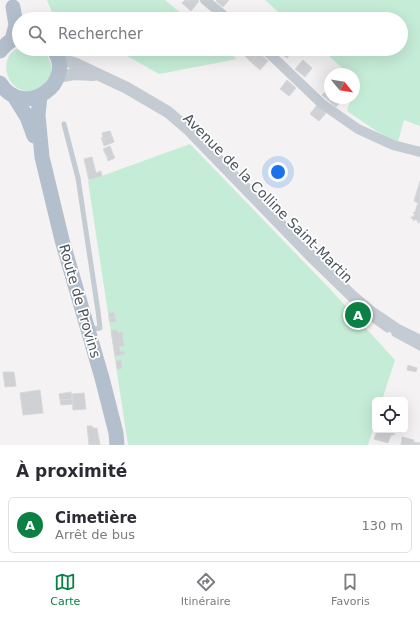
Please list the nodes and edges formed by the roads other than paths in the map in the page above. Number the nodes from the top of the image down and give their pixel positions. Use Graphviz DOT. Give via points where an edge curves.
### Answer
graph roads {
  1 [pos="205,0"];
  2 [pos="10,4"];
  3 [pos="17,12"];
  4 [pos="220,12"];
  5 [pos="12,41"];
  6 [pos="0,51"];
  7 [pos="56,56"];
  8 [pos="59,56"];
  9 [pos="273,56"];
  10 [pos="98,76"];
  11 [pos="57,77"];
  12 [pos="0,84"];
  13 [pos="14,96"];
  14 [pos="40,96"];
  15 [pos="64,124"];
  16 [pos="420,152"];
  17 [pos="42,157"];
  18 [pos="262,214"];
  19 [pos="292,245"];
  20 [pos="318,271"];
  21 [pos="339,292"];
  22 [pos="350,302"];
  23 [pos="356,306"];
  24 [pos="88,331"];
  25 [pos="392,333"];
  26 [pos="420,341"];
  27 [pos="420,348"];
  28 [pos="117,445"];
  1 -- 4 [label="street"];
  2 -- 3 [label="main road"];
  5 -- 6 [label="main road"];
  7 -- 11 [label="main road" via="59,68"];
  8 -- 10 [label="street, Avenue de la Colline Saint-Martin"];
  9 -- 16 [label="street" via="322,104 358,129 393,145"];
  10 -- 11 [label="street, Avenue de la Colline Saint-Martin" via="74,74"];
  10 -- 18 [label="lane, Avenue de la Colline Saint-Martin" via="165,116 190,138"];
  10 -- 25 [label="street, Avenue de la Colline Saint-Martin" via="127,88 168,112 312,257"];
  11 -- 14 [label="main road" via="47,92"];
  12 -- 13 [label="main road"];
  13 -- 14 [label="main road" via="27,99"];
  13 -- 17 [label="main road" via="27,117"];
  14 -- 17 [label="main road" via="38,115"];
  15 -- 24 [label="lane" via="78,178 100,328"];
  17 -- 24 [label="main road, Route de Provins"];
  19 -- 20 [label="lane, Avenue de la Colline Saint-Martin"];
  21 -- 22 [label="lane, Avenue de la Colline Saint-Martin"];
  23 -- 25 [label="lane, Avenue de la Colline Saint-Martin"];
  24 -- 28 [label="main road, Route de Provins" via="104,385"];
  25 -- 26 [label="street, Avenue de la Colline Saint-Martin"];
  25 -- 27 [label="lane, Avenue de la Colline Saint-Martin"];
}
